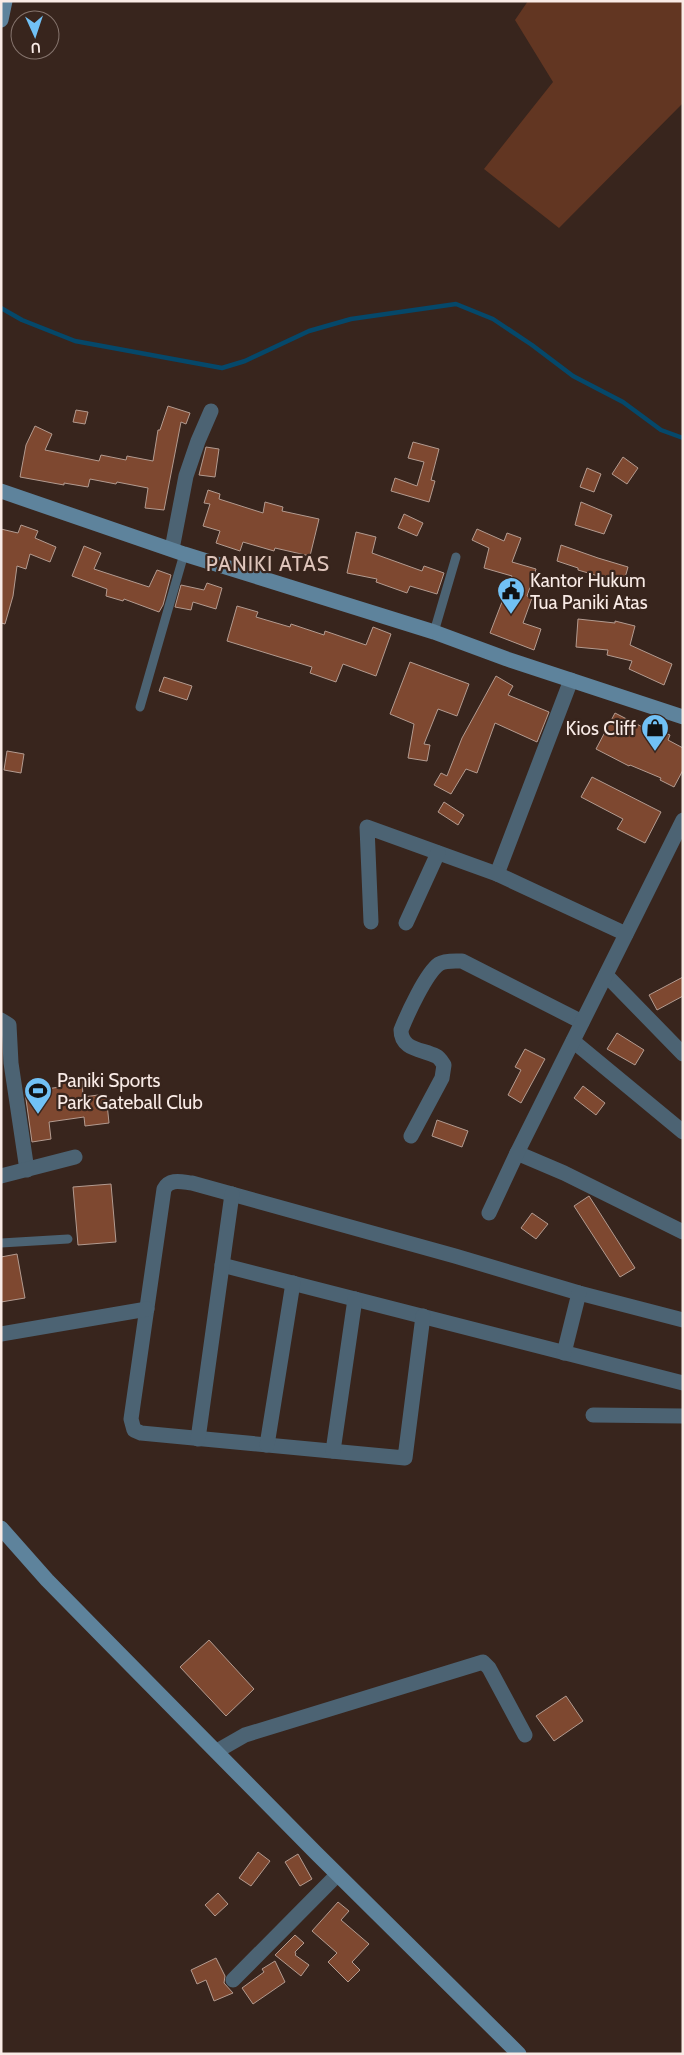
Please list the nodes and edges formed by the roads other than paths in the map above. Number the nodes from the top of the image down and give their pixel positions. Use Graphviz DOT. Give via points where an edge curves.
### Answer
graph roads {
  1 [pos="5,1"];
  2 [pos="1,20"];
  3 [pos="211,411"];
  4 [pos="1,491"];
  5 [pos="178,552"];
  6 [pos="456,557"];
  7 [pos="434,632"];
  8 [pos="572,680"];
  9 [pos="140,707"];
  10 [pos="683,716"];
  11 [pos="683,820"];
  12 [pos="438,853"];
  13 [pos="497,874"];
  14 [pos="371,922"];
  15 [pos="406,923"];
  16 [pos="626,934"];
  17 [pos="606,975"];
  18 [pos="1,1020"];
  19 [pos="582,1022"];
  20 [pos="573,1041"];
  21 [pos="683,1054"];
  22 [pos="683,1132"];
  23 [pos="411,1136"];
  24 [pos="517,1153"];
  25 [pos="75,1158"];
  26 [pos="27,1170"];
  27 [pos="1,1176"];
  28 [pos="232,1194"];
  29 [pos="489,1213"];
  30 [pos="683,1232"];
  31 [pos="68,1239"];
  32 [pos="1,1243"];
  33 [pos="222,1265"];
  34 [pos="292,1283"];
  35 [pos="580,1293"];
  36 [pos="356,1299"];
  37 [pos="147,1309"];
  38 [pos="423,1316"];
  39 [pos="683,1320"];
  40 [pos="1,1334"];
  41 [pos="564,1352"];
  42 [pos="683,1383"];
  43 [pos="593,1415"];
  44 [pos="683,1416"];
  45 [pos="198,1439"];
  46 [pos="266,1445"];
  47 [pos="333,1451"];
  48 [pos="1,1528"];
  49 [pos="525,1735"];
  50 [pos="217,1751"];
  51 [pos="337,1875"];
  52 [pos="234,1980"];
  53 [pos="519,2054"];
  1 -- 2 [label="street"];
  3 -- 5 [label="street" via="186,476"];
  4 -- 5 [label="street"];
  5 -- 7 [label="street"];
  5 -- 9 [label="lane"];
  6 -- 7 [label="lane"];
  7 -- 8 [label="street"];
  8 -- 10 [label="street"];
  8 -- 13 [label="street"];
  11 -- 16 [label="street"];
  12 -- 13 [label="street"];
  12 -- 14 [label="street" via="367,828"];
  12 -- 15 [label="street"];
  13 -- 16 [label="street"];
  16 -- 17 [label="street"];
  17 -- 19 [label="street"];
  17 -- 21 [label="street"];
  18 -- 26 [label="street" via="9,1025 11,1063"];
  19 -- 20 [label="street"];
  19 -- 23 [label="street" via="462,961 439,964 424,985 401,1030 404,1042 410,1047 438,1057 444,1065 442,1078"];
  20 -- 22 [label="street"];
  20 -- 24 [label="street"];
  24 -- 29 [label="street"];
  24 -- 30 [label="street"];
  25 -- 26 [label="street"];
  26 -- 27 [label="street"];
  28 -- 33 [label="street"];
  28 -- 35 [label="street"];
  28 -- 37 [label="street" via="192,1183 173,1181 166,1184"];
  31 -- 32 [label="lane"];
  33 -- 34 [label="street"];
  33 -- 45 [label="street"];
  34 -- 36 [label="street"];
  34 -- 46 [label="street"];
  35 -- 39 [label="street"];
  35 -- 41 [label="street"];
  36 -- 38 [label="street"];
  36 -- 47 [label="street"];
  37 -- 40 [label="street"];
  37 -- 45 [label="street" via="131,1418 134,1430 141,1434"];
  38 -- 41 [label="street"];
  38 -- 47 [label="street" via="405,1458"];
  41 -- 42 [label="street"];
  43 -- 44 [label="street"];
  45 -- 46 [label="street"];
  46 -- 47 [label="street"];
  48 -- 50 [label="street" via="47,1580"];
  49 -- 50 [label="street" via="489,1668 482,1662 245,1735"];
  50 -- 51 [label="street"];
  51 -- 52 [label="street"];
  51 -- 53 [label="street"];
}
